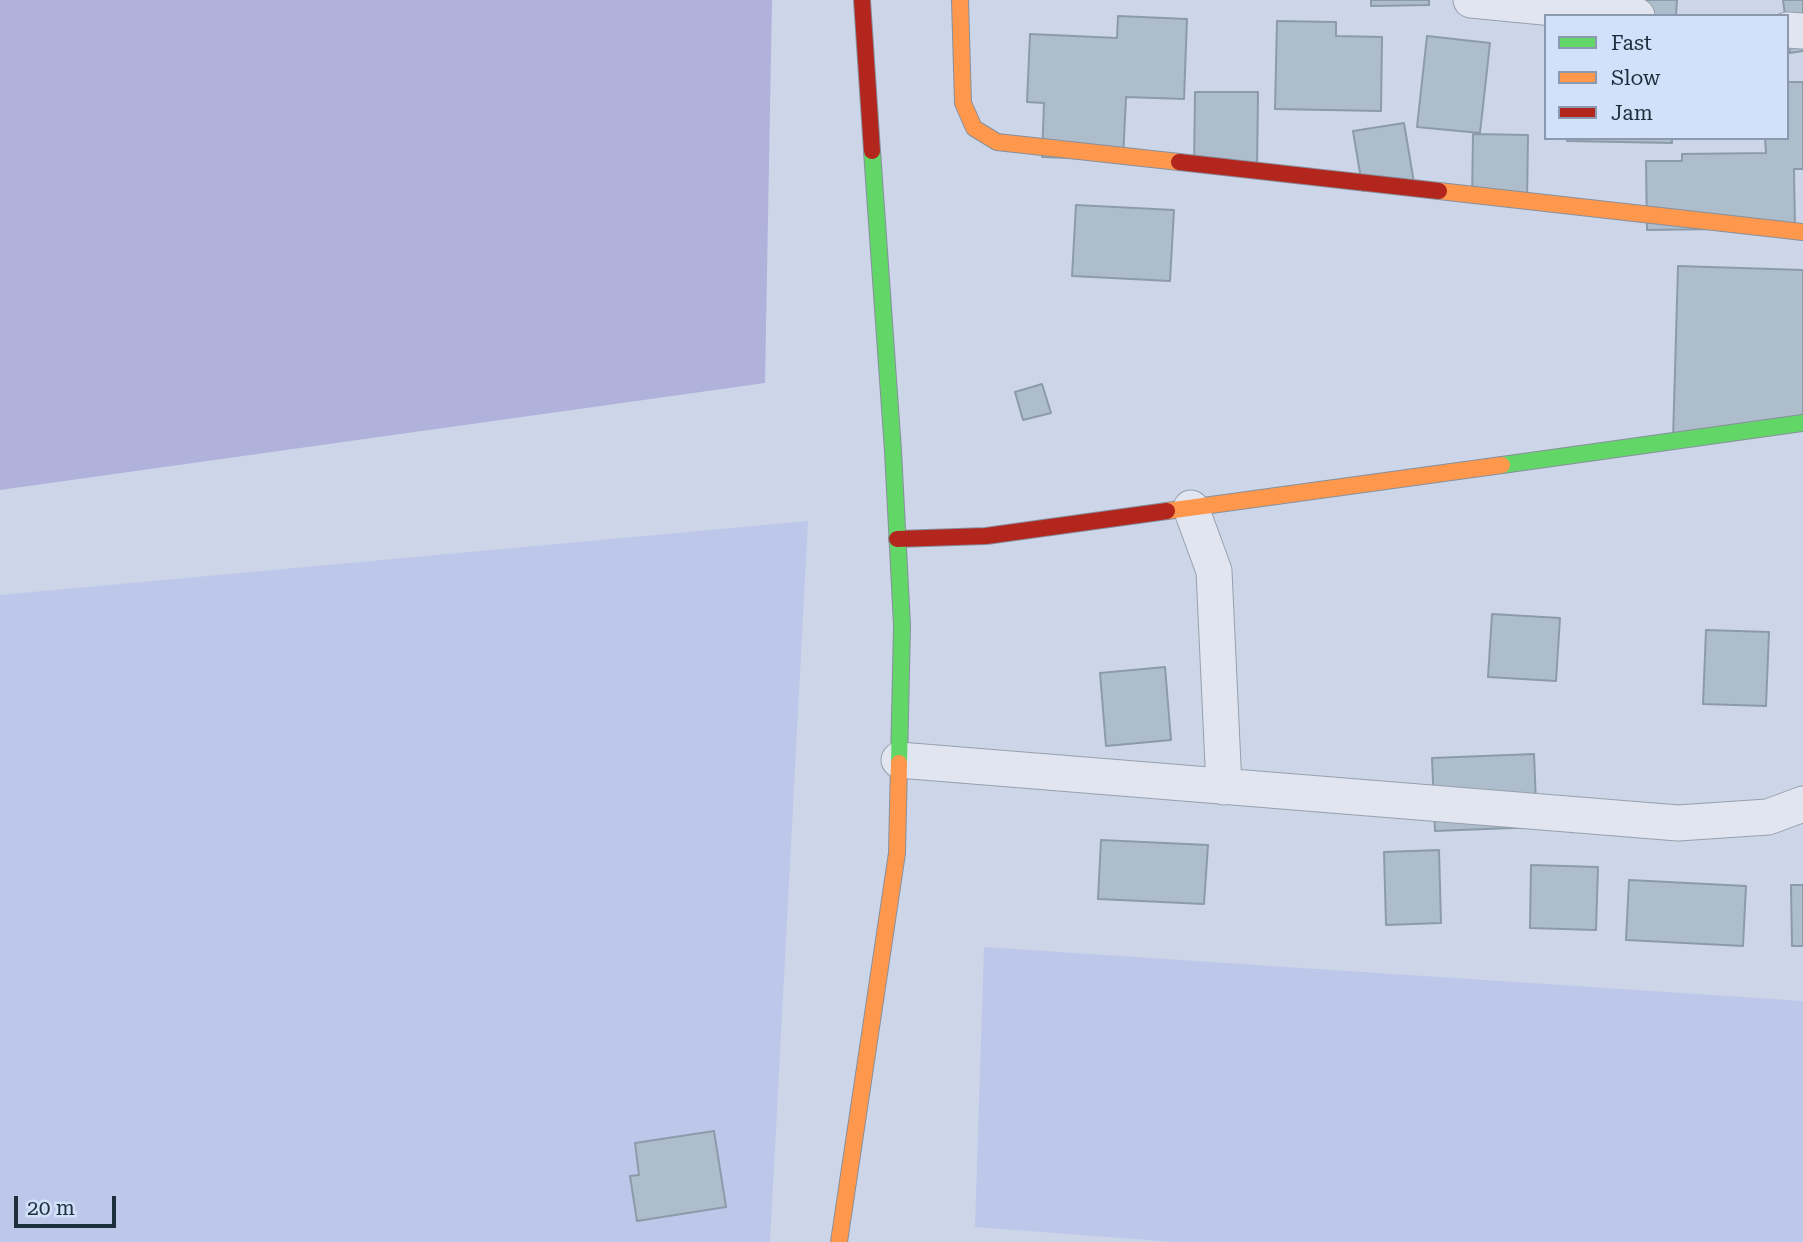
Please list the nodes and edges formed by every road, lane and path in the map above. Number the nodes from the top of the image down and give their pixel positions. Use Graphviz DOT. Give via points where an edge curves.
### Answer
graph roads {
  1 [pos="862,0"];
  2 [pos="960,0"];
  3 [pos="1471,0"];
  4 [pos="1616,14"];
  5 [pos="1803,232"];
  6 [pos="1803,423"];
  7 [pos="1191,508"];
  8 [pos="897,539"];
  9 [pos="899,760"];
  10 [pos="1224,787"];
  11 [pos="1803,804"];
  12 [pos="839,1242"];
  1 -- 8 [label="street"];
  2 -- 5 [label="street" via="962,103 974,128 997,142"];
  3 -- 4 [label="street"];
  6 -- 7 [label="street"];
  7 -- 8 [label="street" via="986,536"];
  7 -- 10 [label="street" via="1214,571"];
  8 -- 9 [label="street" via="902,625"];
  9 -- 10 [label="street"];
  9 -- 12 [label="street" via="897,853"];
  10 -- 11 [label="street" via="1678,823 1768,817"];
}
